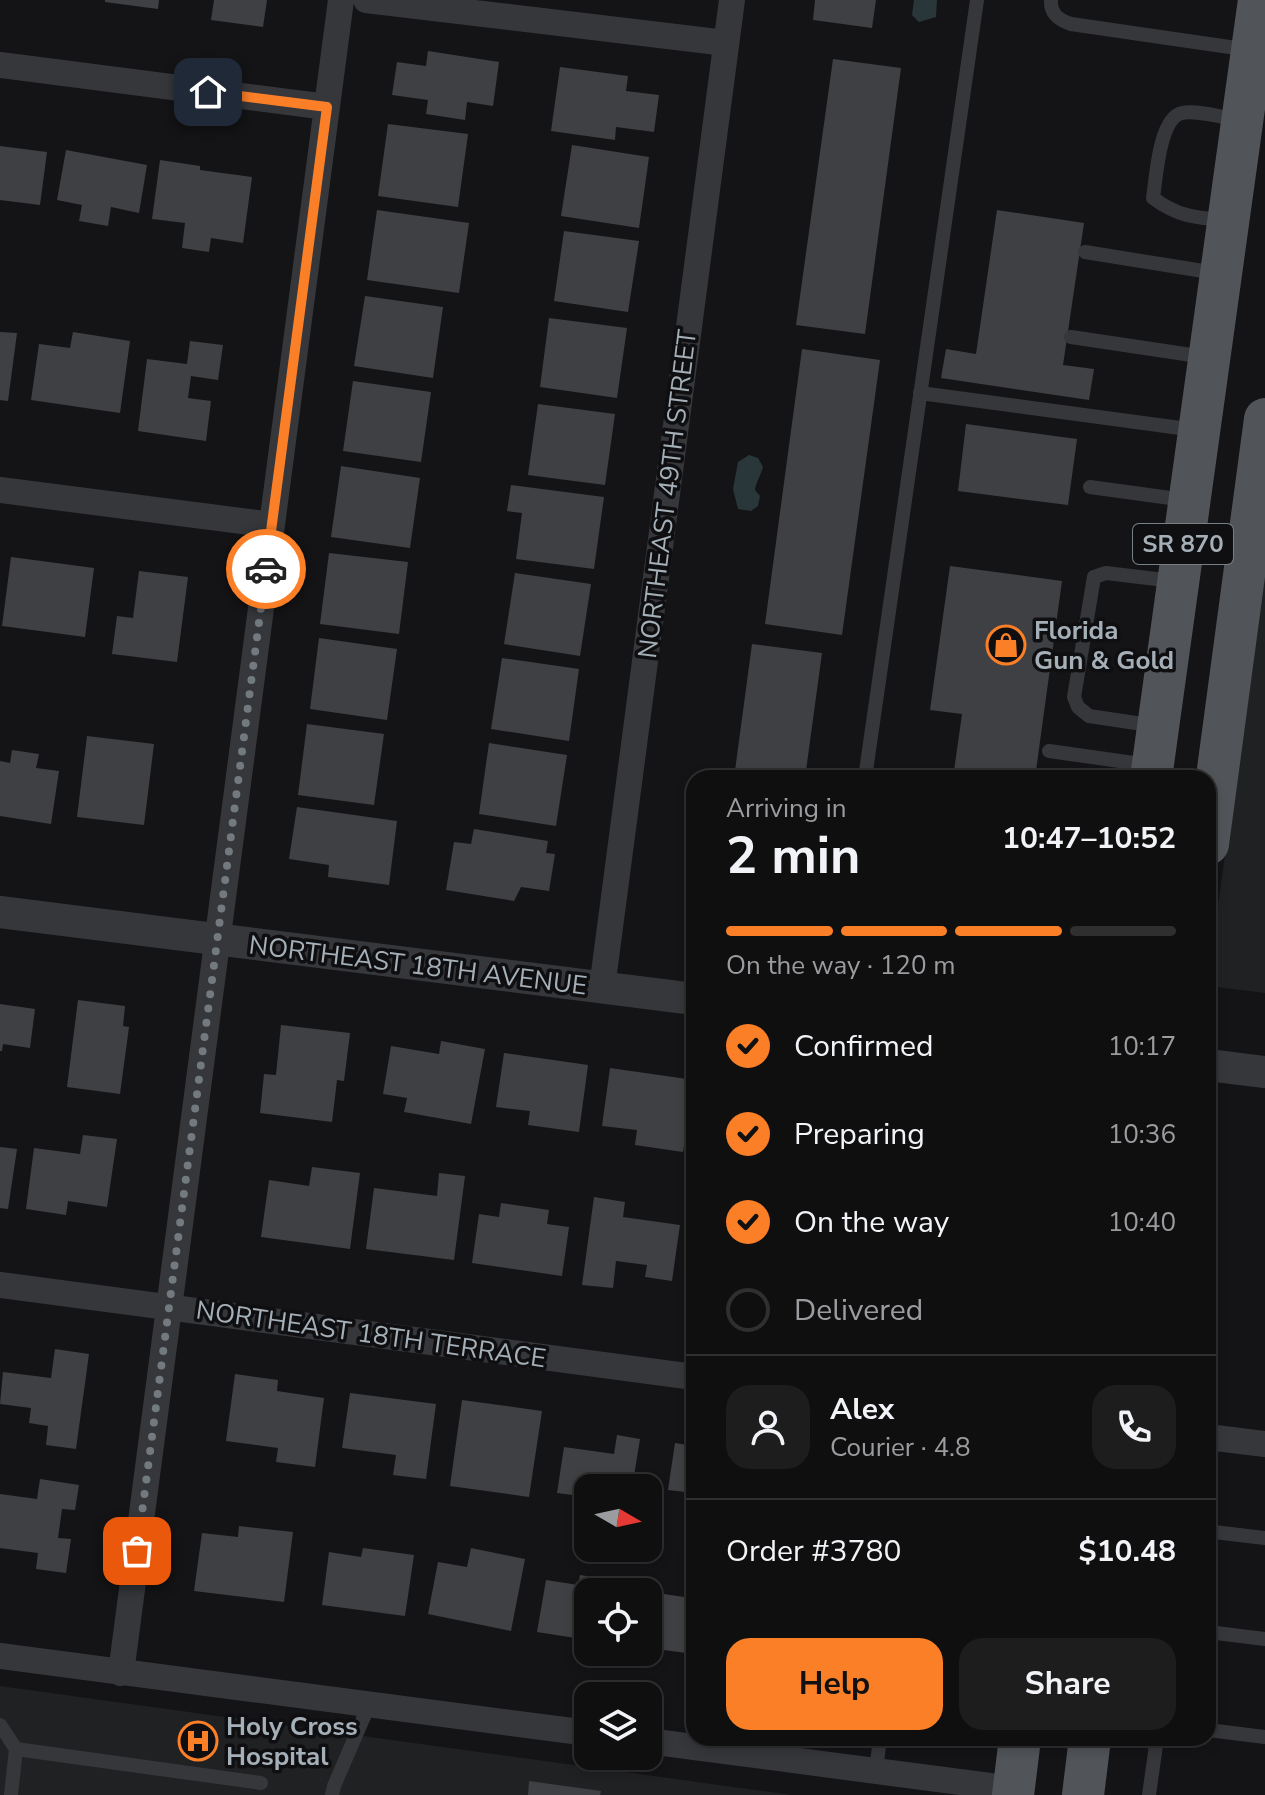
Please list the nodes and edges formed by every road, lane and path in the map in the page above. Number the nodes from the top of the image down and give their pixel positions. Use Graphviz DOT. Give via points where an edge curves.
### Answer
graph roads {
  1 [pos="341,0"];
  2 [pos="366,0"];
  3 [pos="732,0"];
  4 [pos="977,0"];
  5 [pos="1051,0"];
  6 [pos="1259,0"];
  7 [pos="726,43"];
  8 [pos="1252,50"];
  9 [pos="0,65"];
  10 [pos="327,107"];
  11 [pos="1242,120"];
  12 [pos="1228,220"];
  13 [pos="1085,252"];
  14 [pos="1221,274"];
  15 [pos="1071,337"];
  16 [pos="1209,357"];
  17 [pos="920,393"];
  18 [pos="1265,419"];
  19 [pos="1199,431"];
  20 [pos="1090,487"];
  21 [pos="0,490"];
  22 [pos="1189,501"];
  23 [pos="272,525"];
  24 [pos="1178,581"];
  25 [pos="1049,751"];
  26 [pos="1153,757"];
  27 [pos="866,770"];
  28 [pos="1216,784"];
  29 [pos="0,912"];
  30 [pos="217,939"];
  31 [pos="602,988"];
  32 [pos="686,998"];
  33 [pos="1216,1066"];
  34 [pos="1265,1072"];
  35 [pos="0,1285"];
  36 [pos="170,1307"];
  37 [pos="686,1376"];
  38 [pos="1216,1438"];
  39 [pos="1265,1444"];
  40 [pos="1216,1532"];
  41 [pos="1265,1538"];
  42 [pos="1216,1633"];
  43 [pos="1265,1639"];
  44 [pos="0,1656"];
  45 [pos="121,1673"];
  46 [pos="369,1705"];
  47 [pos="0,1725"];
  48 [pos="574,1731"];
  49 [pos="1216,1731"];
  50 [pos="1265,1737"];
  51 [pos="662,1743"];
  52 [pos="879,1746"];
  53 [pos="1019,1746"];
  54 [pos="1089,1746"];
  55 [pos="1156,1746"];
  56 [pos="16,1749"];
  57 [pos="876,1771"];
  58 [pos="261,1783"];
  59 [pos="1013,1792"];
  60 [pos="11,1795"];
  61 [pos="332,1795"];
  62 [pos="1083,1795"];
  63 [pos="1149,1795"];
  1 -- 10 [label="street"];
  2 -- 7 [label="street"];
  3 -- 7 [label="street, NORTHEAST 49TH STREET"];
  4 -- 17 [label="lane"];
  5 -- 8 [label="lane" via="1054,14 1071,24"];
  6 -- 8 [label="main road, SR 870"];
  7 -- 31 [label="street, NORTHEAST 49TH STREET"];
  8 -- 11 [label="main road, SR 870"];
  9 -- 10 [label="street"];
  10 -- 23 [label="street"];
  11 -- 12 [label="main road, SR 870"];
  11 -- 12 [label="lane" via="1176,115 1162,139 1153,198 1191,218"];
  12 -- 14 [label="main road, SR 870"];
  13 -- 14 [label="lane"];
  14 -- 16 [label="main road, SR 870"];
  15 -- 16 [label="lane"];
  16 -- 19 [label="main road, SR 870"];
  17 -- 19 [label="lane"];
  17 -- 27 [label="lane"];
  18 -- 28 [label="main road, SR 870"];
  19 -- 22 [label="main road, SR 870"];
  20 -- 22 [label="lane"];
  21 -- 23 [label="street"];
  22 -- 24 [label="main road, SR 870"];
  23 -- 30 [label="street"];
  24 -- 26 [label="main road, SR 870"];
  24 -- 26 [label="lane" via="1106,573 1094,577 1074,697 1089,716"];
  25 -- 26 [label="lane"];
  29 -- 30 [label="street, NORTHEAST 18TH AVENUE"];
  30 -- 31 [label="street, NORTHEAST 18TH AVENUE"];
  30 -- 36 [label="street"];
  31 -- 32 [label="street, NORTHEAST 18TH AVENUE"];
  33 -- 34 [label="street"];
  35 -- 36 [label="street, NORTHEAST 18TH TERRACE"];
  36 -- 37 [label="street, NORTHEAST 18TH TERRACE"];
  36 -- 45 [label="street"];
  38 -- 39 [label="street"];
  40 -- 41 [label="lane"];
  42 -- 43 [label="lane"];
  44 -- 45 [label="street"];
  45 -- 46 [label="street"];
  46 -- 48 [label="street"];
  46 -- 61 [label="lane"];
  47 -- 56 [label="lane"];
  49 -- 50 [label="lane"];
  51 -- 57 [label="street"];
  52 -- 57 [label="lane"];
  53 -- 59 [label="main road"];
  54 -- 62 [label="main road"];
  55 -- 63 [label="lane"];
  56 -- 58 [label="lane"];
  56 -- 60 [label="lane"];
  57 -- 59 [label="street"];
}
